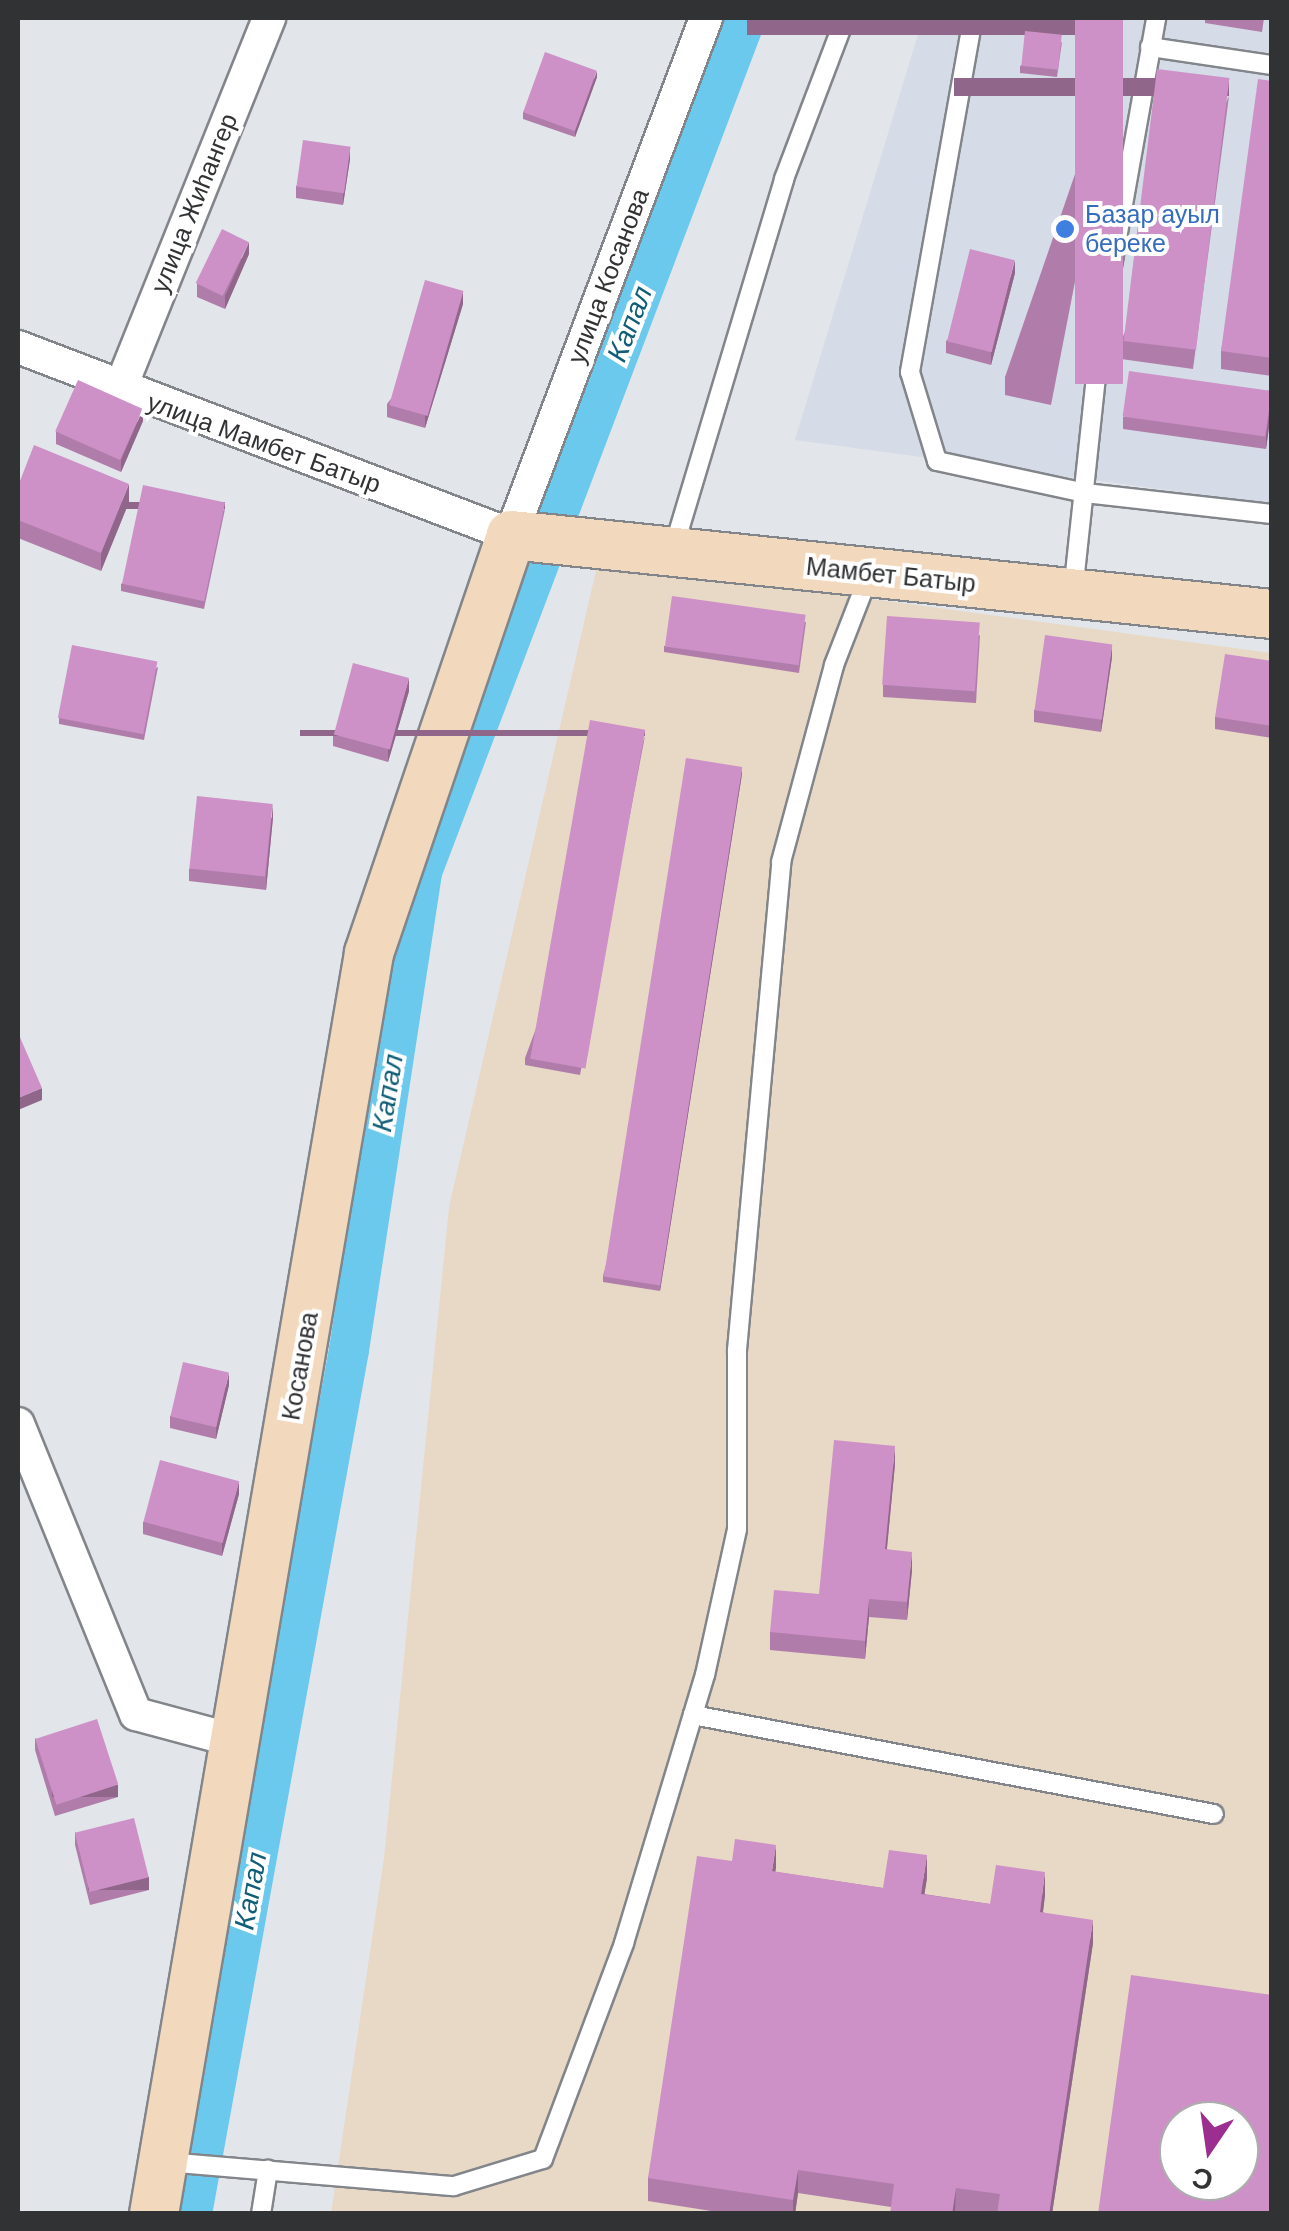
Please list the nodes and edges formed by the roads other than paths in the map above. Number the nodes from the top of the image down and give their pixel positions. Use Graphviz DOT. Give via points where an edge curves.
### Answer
graph roads {
  1 [pos="268,18"];
  2 [pos="706,18"];
  3 [pos="846,18"];
  4 [pos="973,18"];
  5 [pos="1156,18"];
  6 [pos="1150,47"];
  7 [pos="1272,65"];
  8 [pos="18,347"];
  9 [pos="120,389"];
  10 [pos="1085,492"];
  11 [pos="1272,514"];
  12 [pos="511,535"];
  13 [pos="672,550"];
  14 [pos="869,575"];
  15 [pos="1073,592"];
  16 [pos="1272,614"];
  17 [pos="18,1424"];
  18 [pos="693,1715"];
  19 [pos="237,1741"];
  20 [pos="1214,1814"];
  21 [pos="166,2162"];
  22 [pos="268,2170"];
  23 [pos="154,2214"];
  24 [pos="261,2214"];
  1 -- 9 [label="street, улица Жиhангер"];
  2 -- 12 [label="street, улица Косанова"];
  3 -- 13 [label="lane" via="784,179"];
  4 -- 10 [label="lane" via="910,372 937,461"];
  5 -- 6 [label="lane"];
  6 -- 7 [label="lane"];
  6 -- 10 [label="lane" via="1101,328"];
  8 -- 9 [label="street, улица Мамбет Батыр"];
  9 -- 12 [label="street, улица Мамбет Батыр"];
  10 -- 11 [label="lane"];
  10 -- 15 [label="lane"];
  12 -- 13 [label="street, Мамбет Батыр"];
  12 -- 19 [label="street, Косанова" via="369,954"];
  13 -- 14 [label="street, Мамбет Батыр"];
  14 -- 15 [label="street, Мамбет Батыр"];
  14 -- 18 [label="lane" via="834,666 782,862 739,1330 737,1528"];
  15 -- 16 [label="street, Мамбет Батыр"];
  17 -- 19 [label="street" via="136,1714"];
  18 -- 20 [label="lane"];
  18 -- 22 [label="lane" via="624,1943 543,2159 454,2186"];
  19 -- 21 [label="street, Косанова"];
  21 -- 22 [label="lane"];
  21 -- 23 [label="street, Косанова"];
  22 -- 24 [label="lane"];
}
